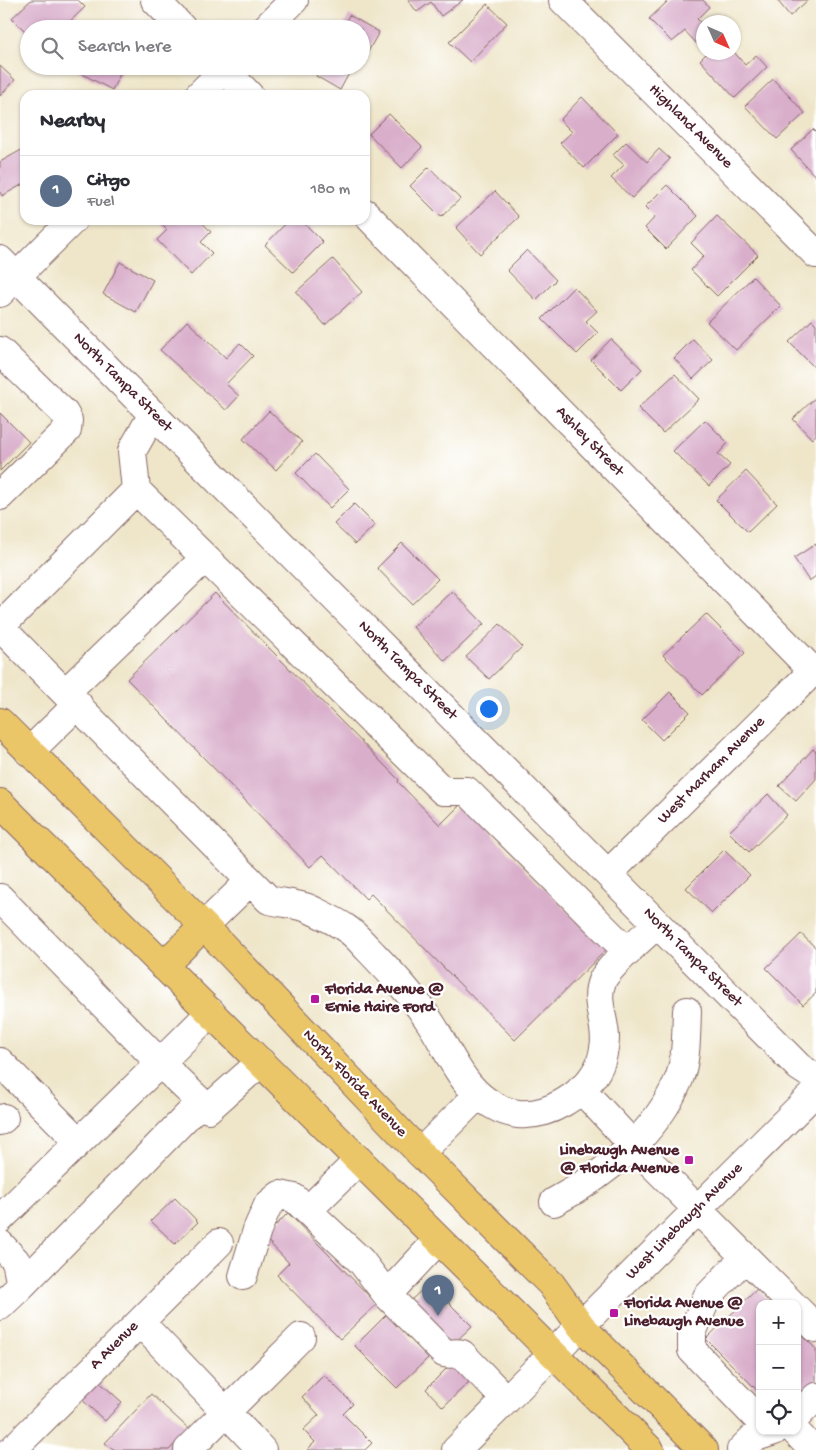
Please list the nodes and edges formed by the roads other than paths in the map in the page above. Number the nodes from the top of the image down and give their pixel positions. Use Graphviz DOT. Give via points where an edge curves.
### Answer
graph roads {
  1 [pos="155,0"];
  2 [pos="294,0"];
  3 [pos="563,0"];
  4 [pos="175,20"];
  5 [pos="274,20"];
  6 [pos="217,75"];
  7 [pos="231,75"];
  8 [pos="203,90"];
  9 [pos="245,90"];
  10 [pos="370,218"];
  11 [pos="67,225"];
  12 [pos="816,254"];
  13 [pos="6,277"];
  14 [pos="0,351"];
  15 [pos="153,414"];
  16 [pos="136,490"];
  17 [pos="0,496"];
  18 [pos="205,558"];
  19 [pos="815,670"];
  20 [pos="72,698"];
  21 [pos="0,722"];
  22 [pos="29,752"];
  23 [pos="0,803"];
  24 [pos="608,874"];
  25 [pos="250,881"];
  26 [pos="0,898"];
  27 [pos="657,924"];
  28 [pos="204,926"];
  29 [pos="628,952"];
  30 [pos="163,966"];
  31 [pos="686,1011"];
  32 [pos="211,1012"];
  33 [pos="0,1062"];
  34 [pos="261,1062"];
  35 [pos="160,1063"];
  36 [pos="816,1078"];
  37 [pos="582,1089"];
  38 [pos="816,1091"];
  39 [pos="478,1095"];
  40 [pos="201,1102"];
  41 [pos="79,1142"];
  42 [pos="634,1146"];
  43 [pos="420,1153"];
  44 [pos="359,1160"];
  45 [pos="554,1202"];
  46 [pos="698,1209"];
  47 [pos="308,1210"];
  48 [pos="0,1219"];
  49 [pos="438,1240"];
  50 [pos="219,1242"];
  51 [pos="0,1244"];
  52 [pos="745,1257"];
  53 [pos="243,1276"];
  54 [pos="21,1286"];
  55 [pos="387,1295"];
  56 [pos="788,1300"];
  57 [pos="0,1306"];
  58 [pos="801,1313"];
  59 [pos="140,1322"];
  60 [pos="581,1326"];
  61 [pos="816,1328"];
  62 [pos="301,1337"];
  63 [pos="554,1353"];
  64 [pos="816,1397"];
  65 [pos="506,1400"];
  66 [pos="226,1412"];
  67 [pos="756,1412"];
  68 [pos="801,1412"];
  69 [pos="760,1435"];
  70 [pos="785,1435"];
  71 [pos="12,1450"];
  72 [pos="188,1450"];
  73 [pos="262,1450"];
  74 [pos="456,1450"];
  75 [pos="650,1450"];
  76 [pos="704,1450"];
  77 [pos="741,1450"];
  78 [pos="813,1450"];
  1 -- 4 [label="street"];
  2 -- 5 [label="street"];
  3 -- 12 [label="street, Highland Avenue"];
  6 -- 8 [label="street"];
  7 -- 9 [label="street"];
  10 -- 19 [label="street, Ashley Street"];
  11 -- 13 [label="street"];
  13 -- 15 [label="street, North Tampa Street"];
  14 -- 17 [label="street" via="68,420 67,430"];
  15 -- 16 [label="street" via="132,451"];
  15 -- 24 [label="street, North Tampa Street"];
  16 -- 18 [label="street"];
  16 -- 20 [label="street" via="0,626"];
  18 -- 20 [label="street"];
  18 -- 29 [label="street" via="443,792 467,791"];
  19 -- 24 [label="street, West Marham Avenue"];
  20 -- 22 [label="street"];
  20 -- 25 [label="street"];
  21 -- 22 [label="main road, North Florida Avenue"];
  22 -- 28 [label="main road, North Florida Avenue"];
  23 -- 30 [label="main road"];
  24 -- 27 [label="street, North Tampa Street"];
  25 -- 28 [label="street"];
  25 -- 39 [label="street" via="270,900 309,908 348,929 401,982 466,1082"];
  26 -- 35 [label="street"];
  27 -- 29 [label="street"];
  27 -- 36 [label="street, North Tampa Street" via="799,1067"];
  28 -- 30 [label="main road"];
  28 -- 43 [label="main road, North Florida Avenue"];
  29 -- 37 [label="street" via="606,974 602,983 599,994 605,1046 598,1068"];
  30 -- 32 [label="main road"];
  31 -- 42 [label="street" via="686,1046 679,1078 664,1107"];
  32 -- 34 [label="main road"];
  32 -- 35 [label="street"];
  33 -- 41 [label="street"];
  34 -- 40 [label="street" via="208,1109"];
  34 -- 44 [label="main road"];
  35 -- 40 [label="street"];
  35 -- 41 [label="street"];
  37 -- 39 [label="street" via="561,1104 527,1114 504,1111"];
  37 -- 42 [label="street"];
  38 -- 46 [label="street, West Linebaugh Avenue"];
  39 -- 43 [label="street"];
  40 -- 54 [label="street"];
  41 -- 48 [label="street"];
  42 -- 45 [label="street" via="577,1190"];
  42 -- 46 [label="street"];
  43 -- 60 [label="main road, North Florida Avenue" via="551,1284"];
  44 -- 47 [label="street"];
  44 -- 49 [label="main road"];
  46 -- 52 [label="street"];
  46 -- 60 [label="street, West Linebaugh Avenue"];
  47 -- 53 [label="street" via="294,1198 280,1195 268,1204"];
  47 -- 55 [label="street" via="360,1261"];
  49 -- 55 [label="street"];
  49 -- 63 [label="main road"];
  50 -- 59 [label="street, A Avenue"];
  51 -- 54 [label="street" via="16,1262"];
  52 -- 56 [label="street"];
  52 -- 67 [label="street" via="707,1297 692,1333 692,1350"];
  54 -- 57 [label="street"];
  55 -- 65 [label="street" via="444,1352 462,1354"];
  58 -- 61 [label="street"];
  59 -- 66 [label="street"];
  59 -- 71 [label="street, A Avenue"];
  60 -- 63 [label="street, West Linebaugh Avenue"];
  60 -- 76 [label="main road, North Florida Avenue"];
  62 -- 66 [label="street"];
  63 -- 65 [label="street, West Linebaugh Avenue"];
  63 -- 75 [label="main road"];
  64 -- 68 [label="street"];
  65 -- 74 [label="street, West Linebaugh Avenue"];
  66 -- 72 [label="street"];
  66 -- 73 [label="street"];
  69 -- 77 [label="street"];
  70 -- 78 [label="street"];
}
